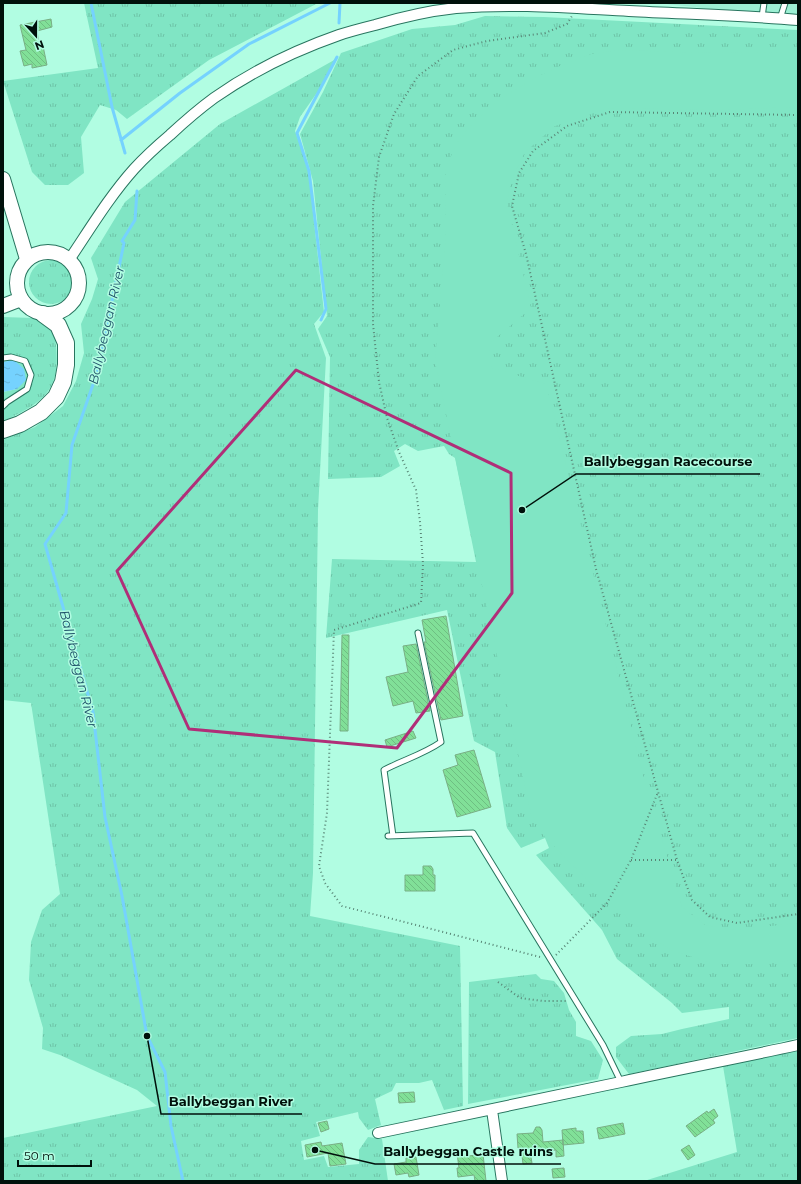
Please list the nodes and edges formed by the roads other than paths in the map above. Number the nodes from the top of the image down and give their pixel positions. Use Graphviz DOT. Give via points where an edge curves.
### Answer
graph roads {
  1 [pos="764,3"];
  2 [pos="785,3"];
  3 [pos="550,5"];
  4 [pos="561,5"];
  5 [pos="456,6"];
  6 [pos="762,17"];
  7 [pos="780,19"];
  8 [pos="798,20"];
  9 [pos="3,179"];
  10 [pos="28,259"];
  11 [pos="69,260"];
  12 [pos="20,298"];
  13 [pos="3,306"];
  14 [pos="43,314"];
  15 [pos="3,358"];
  16 [pos="4,404"];
  17 [pos="3,430"];
  18 [pos="418,633"];
  19 [pos="798,1045"];
  20 [pos="621,1082"];
  21 [pos="492,1110"];
  22 [pos="378,1133"];
  23 [pos="502,1181"];
  1 -- 6 [label="lane"];
  2 -- 7 [label="lane"];
  3 -- 4 [label="street"];
  3 -- 5 [label="street"];
  4 -- 6 [label="street" via="577,8"];
  5 -- 11 [label="street" via="396,18 314,44 240,81 220,94 185,121 134,169 117,189"];
  6 -- 7 [label="street"];
  7 -- 8 [label="street"];
  9 -- 10 [label="street"];
  10 -- 11 [label="street" via="44,252 62,255"];
  10 -- 12 [label="street" via="22,266 16,282"];
  11 -- 14 [label="street" via="79,277 76,297 62,311"];
  12 -- 13 [label="street"];
  12 -- 14 [label="street" via="26,306"];
  14 -- 17 [label="main road" via="58,325 66,343 63,382 56,396 41,412"];
  15 -- 16 [label="lane" via="11,357 25,361 31,375 27,389"];
  18 -- 20 [label="lane" via="441,742 384,770 390,836 474,833 603,1045"];
  19 -- 20 [label="street"];
  20 -- 21 [label="street"];
  21 -- 22 [label="street"];
  21 -- 23 [label="street"];
}
